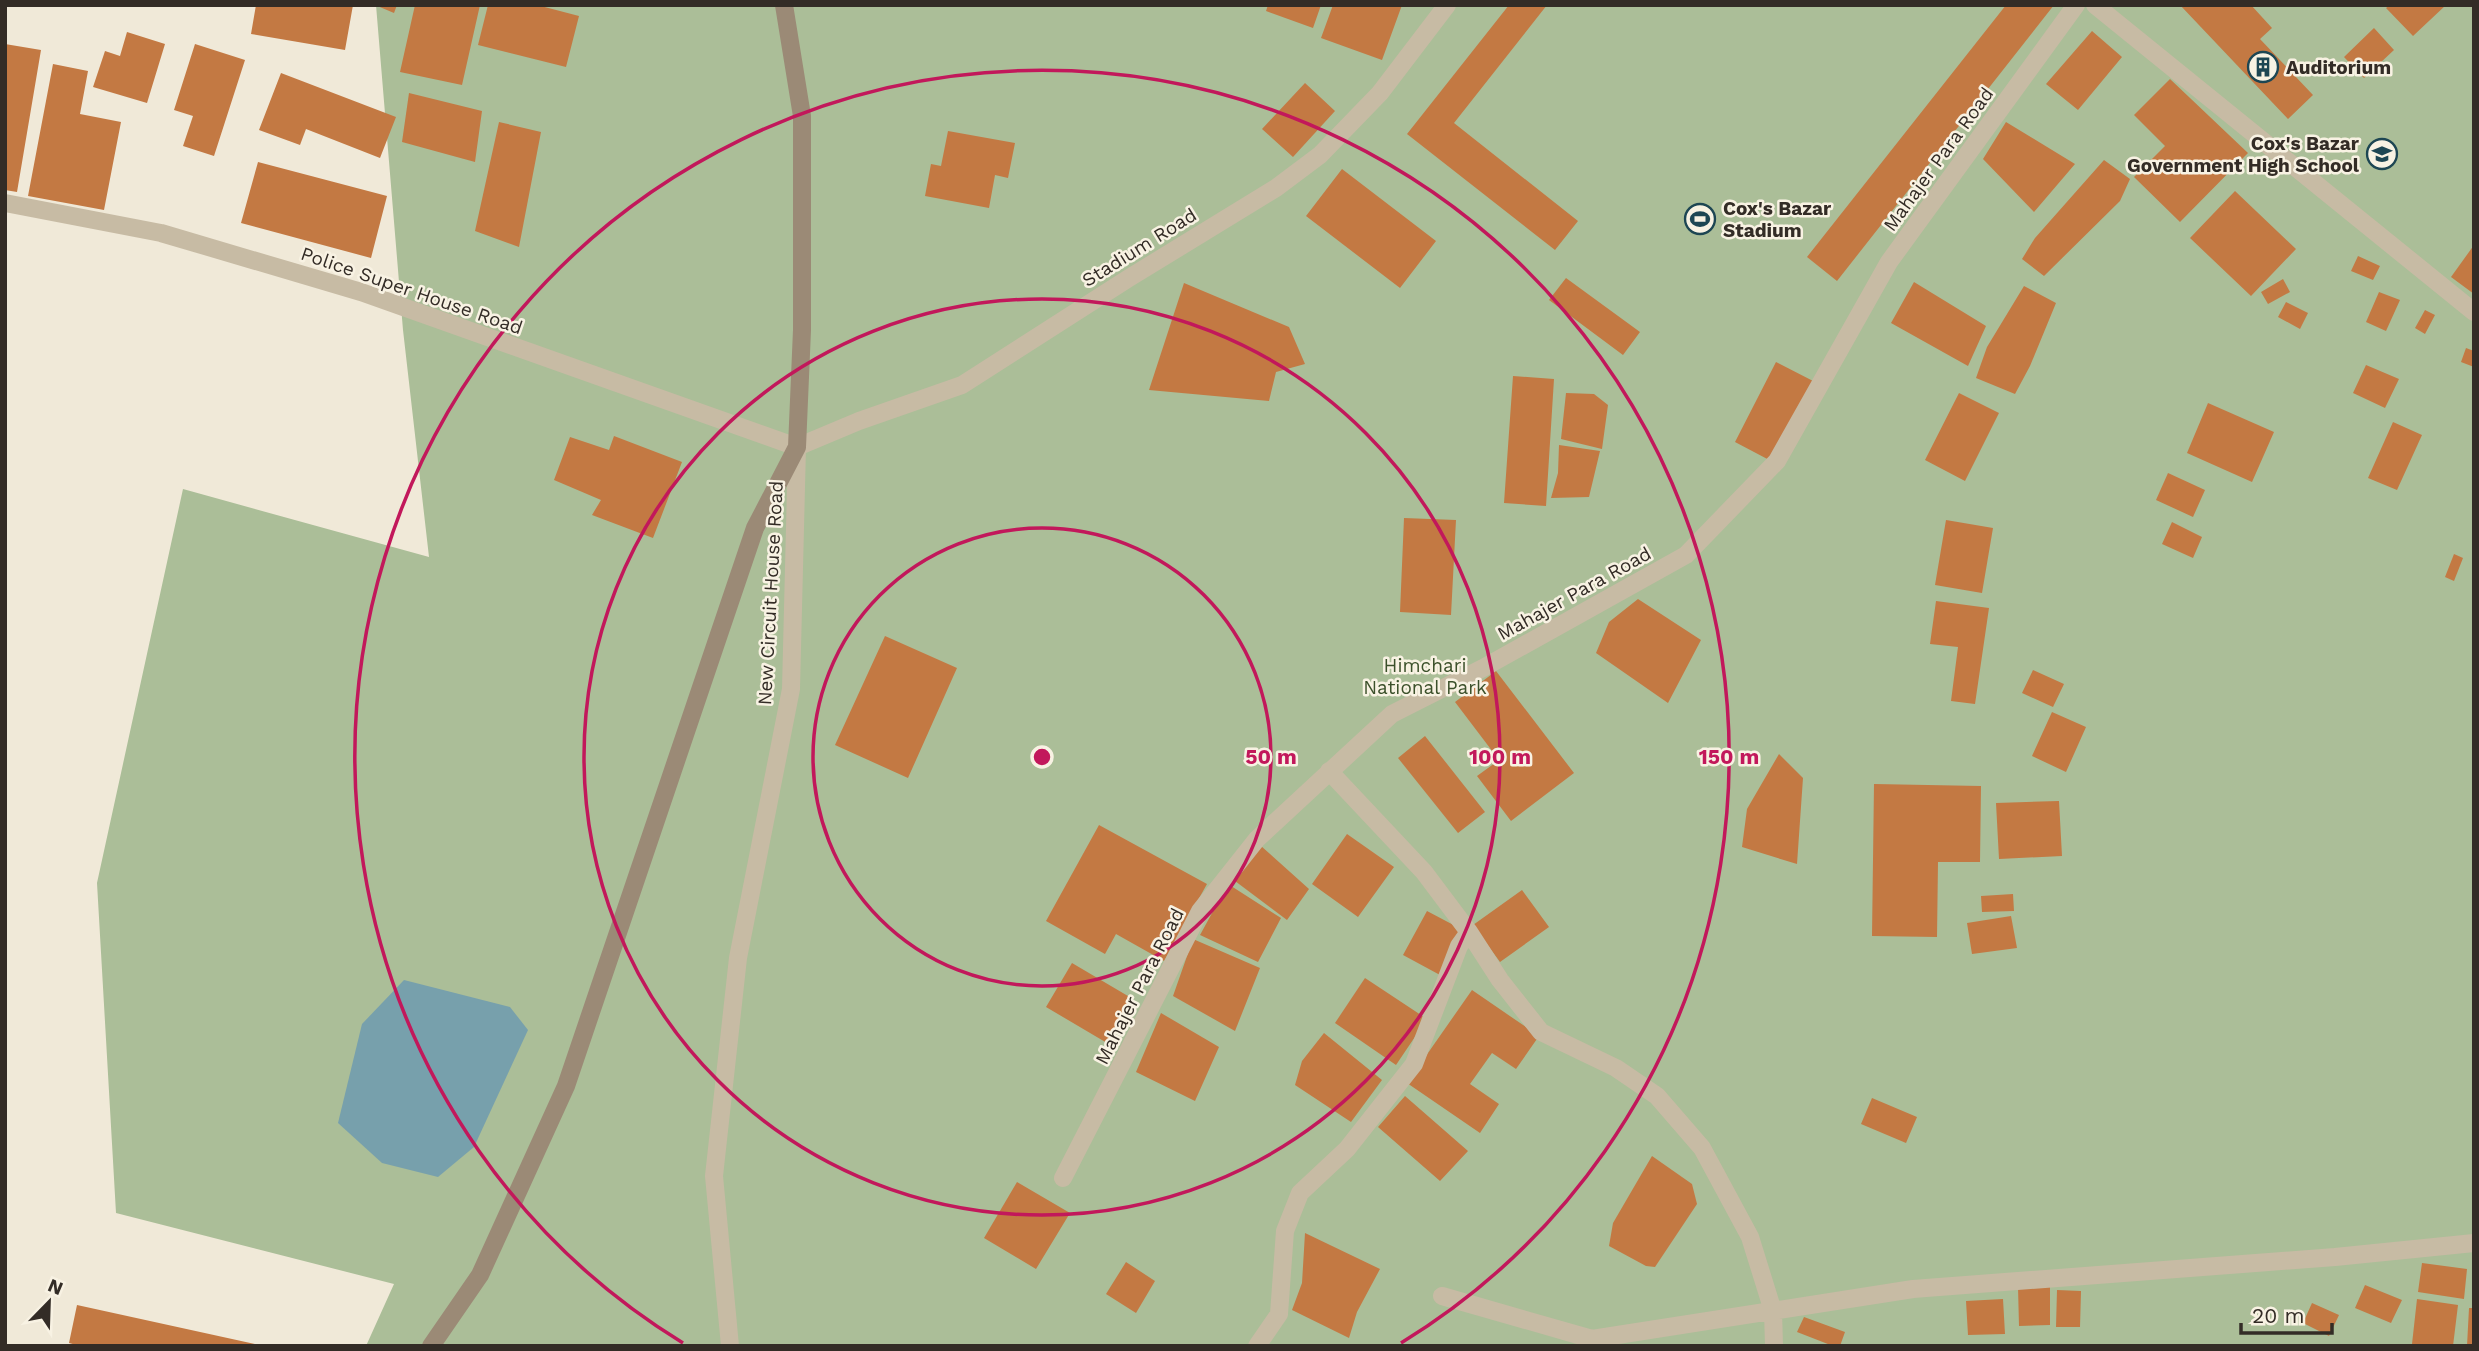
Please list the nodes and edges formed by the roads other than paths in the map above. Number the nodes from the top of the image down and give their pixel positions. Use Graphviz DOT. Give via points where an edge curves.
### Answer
graph roads {
  1 [pos="784,5"];
  2 [pos="1447,5"];
  3 [pos="2076,5"];
  4 [pos="2095,5"];
  5 [pos="5,203"];
  6 [pos="2474,312"];
  7 [pos="797,447"];
  8 [pos="1329,771"];
  9 [pos="1469,932"];
  10 [pos="1063,1178"];
  11 [pos="2474,1243"];
  12 [pos="1442,1296"];
  13 [pos="1773,1311"];
  14 [pos="431,1346"];
  15 [pos="730,1346"];
  16 [pos="1257,1346"];
  17 [pos="1774,1346"];
  1 -- 7 [label="street, New Circuit House Road" via="802,116 803,330"];
  2 -- 7 [label="street, Stadium Road" via="1380,93 1320,155 1276,188 962,385"];
  3 -- 8 [label="street, Mahajer Para Road" via="1889,262 1777,461 1732,508 1686,555 1392,714"];
  4 -- 6 [label="street"];
  5 -- 7 [label="street, Police Super House Road" via="161,233 361,292"];
  7 -- 14 [label="street" via="755,528 566,1086 480,1275"];
  7 -- 15 [label="street, New Circuit House Road" via="791,689 738,958 714,1175"];
  8 -- 9 [label="street" via="1424,872"];
  8 -- 10 [label="street, Mahajer Para Road" via="1257,839 1200,911"];
  9 -- 13 [label="street" via="1541,1032 1616,1068 1657,1096 1702,1148 1750,1237"];
  9 -- 16 [label="street" via="1414,1064 1347,1149 1300,1193 1285,1231 1279,1314"];
  11 -- 13 [label="street" via="1913,1289"];
  12 -- 13 [label="street" via="1592,1339"];
  13 -- 17 [label="street"];
}
